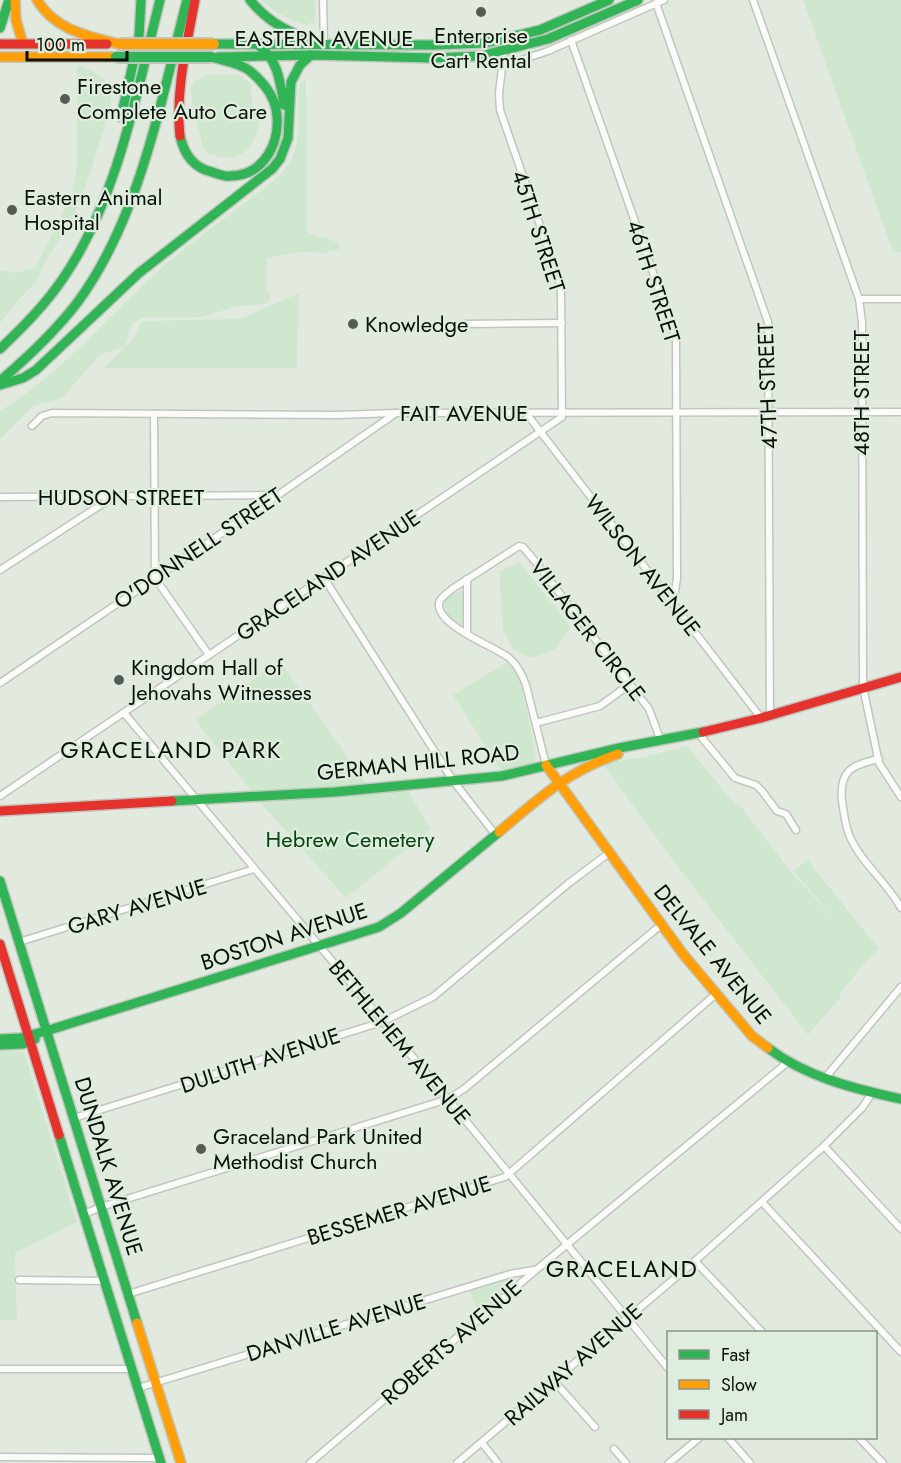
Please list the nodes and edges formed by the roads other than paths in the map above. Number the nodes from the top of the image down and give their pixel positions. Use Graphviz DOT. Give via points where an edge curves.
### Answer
graph roads {
  1 [pos="9,0"];
  2 [pos="15,0"];
  3 [pos="37,0"];
  4 [pos="141,0"];
  5 [pos="160,0"];
  6 [pos="187,0"];
  7 [pos="195,0"];
  8 [pos="250,0"];
  9 [pos="323,0"];
  10 [pos="609,0"];
  11 [pos="638,0"];
  12 [pos="664,0"];
  13 [pos="753,0"];
  14 [pos="656,3"];
  15 [pos="560,22"];
  16 [pos="0,28"];
  17 [pos="572,40"];
  18 [pos="494,42"];
  19 [pos="0,44"];
  20 [pos="22,44"];
  21 [pos="119,44"];
  22 [pos="256,44"];
  23 [pos="324,44"];
  24 [pos="504,51"];
  25 [pos="271,55"];
  26 [pos="311,55"];
  27 [pos="0,57"];
  28 [pos="23,57"];
  29 [pos="211,57"];
  30 [pos="454,57"];
  31 [pos="503,66"];
  32 [pos="288,127"];
  33 [pos="92,229"];
  34 [pos="860,298"];
  35 [pos="901,298"];
  36 [pos="562,323"];
  37 [pos="465,324"];
  38 [pos="0,349"];
  39 [pos="0,383"];
  40 [pos="768,412"];
  41 [pos="861,412"];
  42 [pos="901,412"];
  43 [pos="396,413"];
  44 [pos="526,413"];
  45 [pos="562,413"];
  46 [pos="677,413"];
  47 [pos="154,414"];
  48 [pos="32,426"];
  49 [pos="541,432"];
  50 [pos="278,495"];
  51 [pos="113,496"];
  52 [pos="154,496"];
  53 [pos="0,497"];
  54 [pos="0,570"];
  55 [pos="155,578"];
  56 [pos="324,578"];
  57 [pos="467,579"];
  58 [pos="673,604"];
  59 [pos="467,634"];
  60 [pos="209,655"];
  61 [pos="901,677"];
  62 [pos="0,683"];
  63 [pos="630,684"];
  64 [pos="863,687"];
  65 [pos="124,713"];
  66 [pos="765,716"];
  67 [pos="536,723"];
  68 [pos="699,733"];
  69 [pos="661,741"];
  70 [pos="879,759"];
  71 [pos="546,765"];
  72 [pos="454,782"];
  73 [pos="558,783"];
  74 [pos="0,796"];
  75 [pos="901,797"];
  76 [pos="196,800"];
  77 [pos="1,810"];
  78 [pos="796,830"];
  79 [pos="495,834"];
  80 [pos="609,853"];
  81 [pos="254,869"];
  82 [pos="0,882"];
  83 [pos="901,908"];
  84 [pos="662,924"];
  85 [pos="19,942"];
  86 [pos="0,944"];
  87 [pos="319,946"];
  88 [pos="901,987"];
  89 [pos="716,994"];
  90 [pos="382,1022"];
  91 [pos="46,1030"];
  92 [pos="0,1039"];
  93 [pos="30,1039"];
  94 [pos="0,1045"];
  95 [pos="788,1062"];
  96 [pos="825,1078"];
  97 [pos="872,1093"];
  98 [pos="448,1099"];
  99 [pos="899,1100"];
  100 [pos="74,1118"];
  101 [pos="824,1146"];
  102 [pos="509,1174"];
  103 [pos="762,1202"];
  104 [pos="101,1207"];
  105 [pos="84,1214"];
  106 [pos="901,1229"];
  107 [pos="568,1243"];
  108 [pos="695,1261"];
  109 [pos="536,1270"];
  110 [pos="19,1281"];
  111 [pos="105,1281"];
  112 [pos="128,1294"];
  113 [pos="627,1318"];
  114 [pos="761,1331"];
  115 [pos="901,1352"];
  116 [pos="667,1366"];
  117 [pos="0,1369"];
  118 [pos="132,1369"];
  119 [pos="554,1380"];
  120 [pos="155,1382"];
  121 [pos="138,1388"];
  122 [pos="595,1427"];
  123 [pos="697,1439"];
  124 [pos="730,1439"];
  125 [pos="861,1439"];
  126 [pos="482,1443"];
  127 [pos="614,1449"];
  128 [pos="0,1457"];
  129 [pos="160,1461"];
  130 [pos="181,1463"];
  131 [pos="310,1463"];
  132 [pos="458,1463"];
  133 [pos="498,1463"];
  134 [pos="626,1463"];
  135 [pos="669,1463"];
  136 [pos="750,1463"];
  137 [pos="883,1463"];
  1 -- 16 [label="main road"];
  2 -- 20 [label="main road"];
  3 -- 21 [label="main road" via="45,13 63,27"];
  4 -- 33 [label="main road" via="139,37"];
  5 -- 33 [label="main road" via="117,162"];
  6 -- 39 [label="main road" via="142,169 115,238 95,277 66,317"];
  7 -- 29 [label="main road" via="181,90 180,139 189,158 205,171 240,175 262,164 270,154 278,136 277,114 260,79 239,65"];
  8 -- 23 [label="main road" via="284,31"];
  9 -- 23 [label="street"];
  10 -- 15 [label="main road, EASTERN AVENUE"];
  11 -- 24 [label="main road, EASTERN AVENUE" via="571,30"];
  12 -- 14 [label="street"];
  13 -- 34 [label="street, 48TH STREET"];
  14 -- 17 [label="street"];
  14 -- 40 [label="street, 47TH STREET" via="766,315"];
  15 -- 18 [label="main road, EASTERN AVENUE"];
  15 -- 24 [label="main road" via="544,33 507,44"];
  17 -- 31 [label="street"];
  17 -- 46 [label="street, 46TH STREET" via="676,338"];
  18 -- 23 [label="main road, EASTERN AVENUE"];
  18 -- 30 [label="main road" via="490,49 460,52"];
  19 -- 20 [label="main road, EASTERN AVENUE"];
  20 -- 21 [label="main road, EASTERN AVENUE"];
  20 -- 28 [label="main road"];
  21 -- 22 [label="main road, EASTERN AVENUE, bridge"];
  22 -- 23 [label="main road, EASTERN AVENUE"];
  22 -- 25 [label="main road"];
  24 -- 30 [label="main road, EASTERN AVENUE"];
  24 -- 31 [label="street, 45TH STREET"];
  25 -- 26 [label="main road, EASTERN AVENUE"];
  25 -- 29 [label="main road, EASTERN AVENUE"];
  25 -- 32 [label="main road"];
  26 -- 30 [label="main road, EASTERN AVENUE"];
  26 -- 32 [label="main road" via="291,82"];
  27 -- 28 [label="main road, EASTERN AVENUE"];
  28 -- 29 [label="main road, EASTERN AVENUE, bridge"];
  31 -- 36 [label="street, 45TH STREET" via="500,110 559,280"];
  32 -- 39 [label="main road" via="285,148 272,169 140,273 36,370 23,378"];
  33 -- 38 [label="main road" via="64,280"];
  34 -- 35 [label="street"];
  34 -- 41 [label="street, 48TH STREET"];
  36 -- 37 [label="street"];
  36 -- 45 [label="street, 45TH STREET"];
  40 -- 41 [label="street, FAIT AVENUE"];
  40 -- 46 [label="street, FAIT AVENUE"];
  40 -- 66 [label="street, 47TH STREET"];
  41 -- 42 [label="street, FAIT AVENUE"];
  41 -- 64 [label="street, 48TH STREET"];
  43 -- 44 [label="street, FAIT AVENUE"];
  43 -- 47 [label="street, FAIT AVENUE"];
  43 -- 50 [label="street, O'DONNELL STREET"];
  44 -- 45 [label="street, FAIT AVENUE"];
  44 -- 49 [label="street, WILSON AVENUE"];
  45 -- 46 [label="street, FAIT AVENUE"];
  45 -- 49 [label="street, GRACELAND AVENUE"];
  46 -- 58 [label="street, 46TH STREET" via="677,578"];
  47 -- 48 [label="street, FAIT AVENUE" via="52,413"];
  47 -- 52 [label="street"];
  49 -- 56 [label="street, GRACELAND AVENUE"];
  49 -- 58 [label="street, WILSON AVENUE"];
  50 -- 52 [label="street, HUDSON STREET"];
  50 -- 55 [label="street, O'DONNELL STREET"];
  51 -- 52 [label="street, HUDSON STREET"];
  51 -- 53 [label="street, HUDSON STREET"];
  51 -- 54 [label="street"];
  52 -- 55 [label="street"];
  55 -- 60 [label="street"];
  55 -- 62 [label="street, O'DONNELL STREET"];
  56 -- 60 [label="street, GRACELAND AVENUE"];
  56 -- 72 [label="street"];
  57 -- 59 [label="street"];
  57 -- 59 [label="street, VILLAGER CIRCLE" via="444,596 440,606 453,626"];
  57 -- 63 [label="street, VILLAGER CIRCLE" via="515,548 523,547"];
  58 -- 66 [label="street, WILSON AVENUE"];
  59 -- 67 [label="street, VILLAGER CIRCLE" via="516,665"];
  60 -- 65 [label="street, GRACELAND AVENUE"];
  61 -- 64 [label="main road, GERMAN HILL ROAD"];
  63 -- 67 [label="street" via="600,705"];
  63 -- 69 [label="street, VILLAGER CIRCLE" via="649,709"];
  64 -- 66 [label="main road, GERMAN HILL ROAD"];
  64 -- 70 [label="street, 48TH STREET"];
  65 -- 74 [label="street, GRACELAND AVENUE"];
  65 -- 76 [label="street, BETHLEHEM AVENUE"];
  66 -- 68 [label="main road, GERMAN HILL ROAD"];
  67 -- 71 [label="street, VILLAGER CIRCLE"];
  68 -- 69 [label="main road, GERMAN HILL ROAD"];
  68 -- 78 [label="street" via="735,778 756,785 777,811 786,814"];
  69 -- 71 [label="main road, GERMAN HILL ROAD"];
  69 -- 73 [label="main road, BOSTON AVENUE" via="606,758"];
  70 -- 75 [label="street, 48TH STREET"];
  70 -- 83 [label="street" via="851,767 844,778 844,816 855,846"];
  71 -- 72 [label="main road, GERMAN HILL ROAD"];
  71 -- 73 [label="main road, DELVALE AVENUE"];
  72 -- 76 [label="main road, GERMAN HILL ROAD"];
  72 -- 79 [label="street"];
  73 -- 79 [label="main road, BOSTON AVENUE"];
  73 -- 80 [label="main road, DELVALE AVENUE"];
  76 -- 77 [label="main road, GERMAN HILL ROAD"];
  76 -- 81 [label="street, BETHLEHEM AVENUE"];
  79 -- 87 [label="main road, BOSTON AVENUE" via="387,922"];
  80 -- 84 [label="main road, DELVALE AVENUE"];
  80 -- 90 [label="street, DULUTH AVENUE" via="428,1000"];
  81 -- 85 [label="street, GARY AVENUE"];
  81 -- 87 [label="street, BETHLEHEM AVENUE"];
  82 -- 85 [label="main road, DUNDALK AVENUE"];
  84 -- 89 [label="main road, DELVALE AVENUE"];
  84 -- 98 [label="street"];
  85 -- 91 [label="main road, DUNDALK AVENUE"];
  86 -- 93 [label="main road, DUNDALK AVENUE"];
  87 -- 90 [label="street, BETHLEHEM AVENUE"];
  87 -- 91 [label="main road, BOSTON AVENUE"];
  88 -- 96 [label="street"];
  89 -- 95 [label="main road, DELVALE AVENUE" via="752,1036"];
  89 -- 102 [label="street, BESSEMER AVENUE"];
  90 -- 98 [label="street, BETHLEHEM AVENUE"];
  90 -- 100 [label="street, DULUTH AVENUE"];
  91 -- 93 [label="main road, BOSTON AVENUE"];
  91 -- 100 [label="main road, DUNDALK AVENUE"];
  92 -- 93 [label="main road"];
  93 -- 94 [label="main road"];
  93 -- 105 [label="main road, DUNDALK AVENUE"];
  95 -- 96 [label="main road, DELVALE AVENUE"];
  95 -- 107 [label="street, ROBERTS AVENUE"];
  96 -- 97 [label="main road, DELVALE AVENUE"];
  97 -- 99 [label="main road, DELVALE AVENUE"];
  97 -- 101 [label="street, RAILWAY AVENUE"];
  98 -- 102 [label="street, BETHLEHEM AVENUE"];
  98 -- 104 [label="street"];
  100 -- 104 [label="main road, DUNDALK AVENUE"];
  101 -- 103 [label="street, RAILWAY AVENUE"];
  101 -- 106 [label="street"];
  102 -- 107 [label="street, BETHLEHEM AVENUE"];
  102 -- 112 [label="street, BESSEMER AVENUE"];
  103 -- 108 [label="street, RAILWAY AVENUE"];
  103 -- 115 [label="street"];
  104 -- 105 [label="street"];
  104 -- 112 [label="main road, DUNDALK AVENUE"];
  105 -- 111 [label="main road, DUNDALK AVENUE"];
  107 -- 109 [label="street, ROBERTS AVENUE"];
  107 -- 113 [label="street, BETHLEHEM AVENUE"];
  108 -- 113 [label="street, RAILWAY AVENUE"];
  108 -- 114 [label="street"];
  109 -- 120 [label="street, DANVILLE AVENUE" via="510,1274"];
  109 -- 131 [label="street, ROBERTS AVENUE"];
  110 -- 111 [label="street"];
  111 -- 118 [label="main road, DUNDALK AVENUE"];
  112 -- 120 [label="main road, DUNDALK AVENUE"];
  113 -- 116 [label="street, BETHLEHEM AVENUE"];
  113 -- 119 [label="street, RAILWAY AVENUE"];
  117 -- 118 [label="street"];
  118 -- 121 [label="main road, DUNDALK AVENUE"];
  119 -- 122 [label="street"];
  119 -- 126 [label="street, RAILWAY AVENUE"];
  120 -- 121 [label="street, DANVILLE AVENUE"];
  120 -- 130 [label="main road, DUNDALK AVENUE"];
  121 -- 129 [label="main road, DUNDALK AVENUE"];
  123 -- 135 [label="street"];
  124 -- 136 [label="street"];
  125 -- 137 [label="street"];
  126 -- 132 [label="street, RAILWAY AVENUE"];
  126 -- 133 [label="street"];
  127 -- 134 [label="street"];
  128 -- 129 [label="street"];
}
